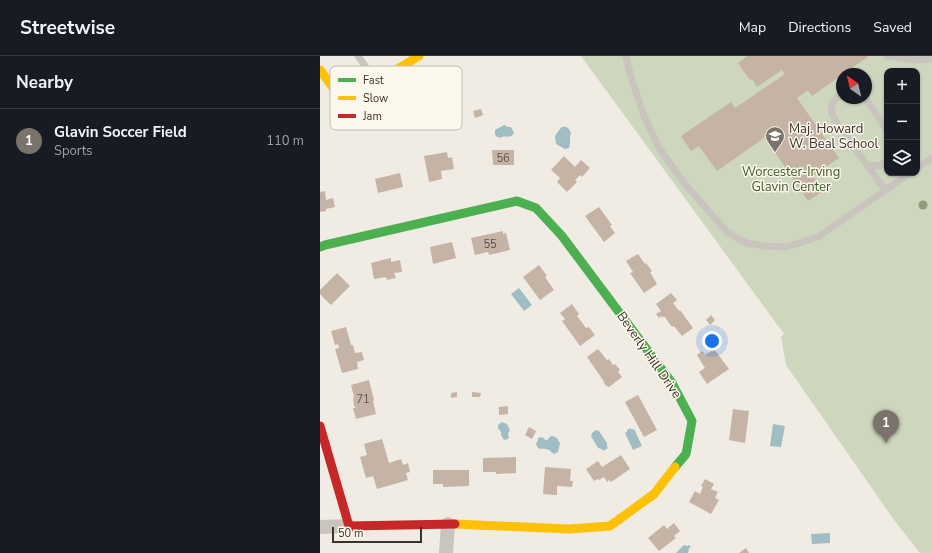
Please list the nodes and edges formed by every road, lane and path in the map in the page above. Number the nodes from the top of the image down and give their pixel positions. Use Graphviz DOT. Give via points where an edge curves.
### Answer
graph roads {
  1 [pos="358,56"];
  2 [pos="418,56"];
  3 [pos="626,56"];
  4 [pos="887,56"];
  5 [pos="932,59"];
  6 [pos="365,66"];
  7 [pos="402,66"];
  8 [pos="320,70"];
  9 [pos="330,84"];
  10 [pos="836,98"];
  11 [pos="869,104"];
  12 [pos="884,126"];
  13 [pos="932,158"];
  14 [pos="884,163"];
  15 [pos="867,165"];
  16 [pos="920,166"];
  17 [pos="906,176"];
  18 [pos="885,190"];
  19 [pos="320,247"];
  20 [pos="320,426"];
  21 [pos="448,524"];
  22 [pos="349,526"];
  23 [pos="320,527"];
  24 [pos="446,553"];
  1 -- 6 [label="lane"];
  2 -- 7 [label="street"];
  3 -- 18 [label="lane" via="644,116 659,148 685,184 727,232 746,243 786,247 818,237"];
  4 -- 5 [label="lane" via="914,60"];
  8 -- 9 [label="street"];
  10 -- 15 [label="lane" via="831,108 832,114"];
  11 -- 12 [label="lane"];
  13 -- 16 [label="lane"];
  14 -- 15 [label="lane" via="880,166"];
  15 -- 18 [label="lane"];
  17 -- 18 [label="lane"];
  19 -- 21 [label="street, Beverly Hill Drive" via="517,200 536,208 562,236 672,383 692,421 686,454 654,494 610,526 569,530"];
  20 -- 22 [label="street"];
  21 -- 22 [label="street, Beverly Hill Drive"];
  21 -- 24 [label="street"];
  22 -- 23 [label="street, Beverly Hill Drive"];
}
